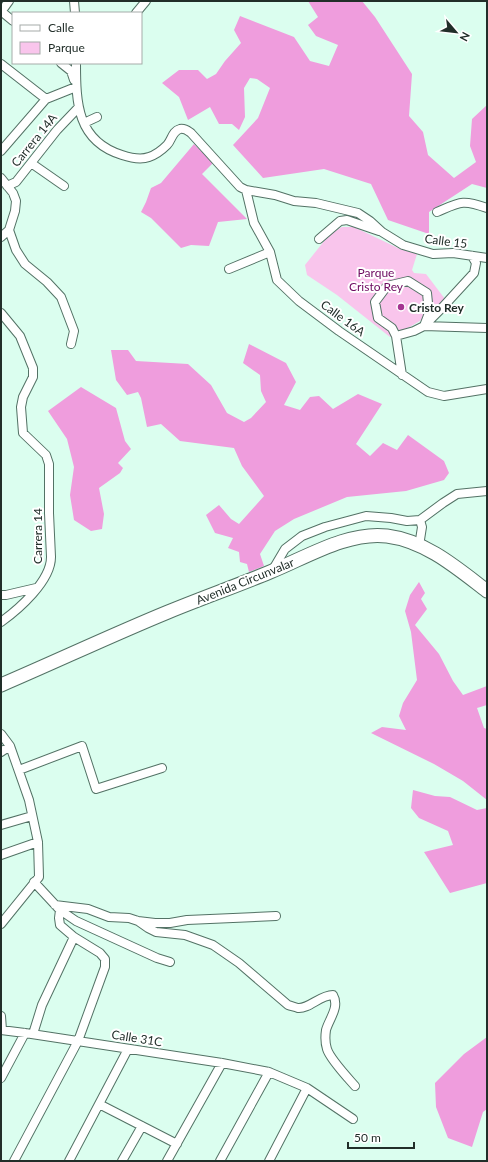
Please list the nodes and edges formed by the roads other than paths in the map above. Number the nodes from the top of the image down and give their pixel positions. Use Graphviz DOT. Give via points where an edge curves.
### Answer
graph roads {
  1 [pos="9,1"];
  2 [pos="74,1"];
  3 [pos="146,1"];
  4 [pos="1,11"];
  5 [pos="75,12"];
  6 [pos="137,12"];
  7 [pos="12,20"];
  8 [pos="1,64"];
  9 [pos="62,64"];
  10 [pos="76,64"];
  11 [pos="76,87"];
  12 [pos="46,99"];
  13 [pos="78,108"];
  14 [pos="97,117"];
  15 [pos="84,123"];
  16 [pos="1,151"];
  17 [pos="31,163"];
  18 [pos="1,178"];
  19 [pos="7,186"];
  20 [pos="64,186"];
  21 [pos="246,190"];
  22 [pos="487,208"];
  23 [pos="437,212"];
  24 [pos="9,230"];
  25 [pos="382,232"];
  26 [pos="1,237"];
  27 [pos="319,239"];
  28 [pos="270,252"];
  29 [pos="472,256"];
  30 [pos="487,258"];
  31 [pos="229,269"];
  32 [pos="1,313"];
  33 [pos="424,326"];
  34 [pos="487,328"];
  35 [pos="396,336"];
  36 [pos="71,344"];
  37 [pos="402,375"];
  38 [pos="487,389"];
  39 [pos="487,491"];
  40 [pos="420,520"];
  41 [pos="419,546"];
  42 [pos="272,572"];
  43 [pos="36,588"];
  44 [pos="487,591"];
  45 [pos="1,595"];
  46 [pos="1,622"];
  47 [pos="1,685"];
  48 [pos="1,734"];
  49 [pos="10,746"];
  50 [pos="1,752"];
  51 [pos="162,768"];
  52 [pos="18,770"];
  53 [pos="32,816"];
  54 [pos="1,825"];
  55 [pos="38,842"];
  56 [pos="1,855"];
  57 [pos="36,880"];
  58 [pos="57,907"];
  59 [pos="276,916"];
  60 [pos="138,921"];
  61 [pos="1,924"];
  62 [pos="74,936"];
  63 [pos="170,962"];
  64 [pos="1,1016"];
  65 [pos="2,1030"];
  66 [pos="29,1033"];
  67 [pos="78,1041"];
  68 [pos="128,1049"];
  69 [pos="222,1063"];
  70 [pos="269,1072"];
  71 [pos="1,1078"];
  72 [pos="355,1086"];
  73 [pos="307,1088"];
  74 [pos="99,1104"];
  75 [pos="353,1118"];
  76 [pos="142,1126"];
  77 [pos="177,1144"];
  78 [pos="14,1161"];
  79 [pos="69,1161"];
  80 [pos="122,1161"];
  81 [pos="168,1161"];
  82 [pos="220,1161"];
  83 [pos="269,1161"];
  1 -- 4 [label="street"];
  2 -- 5 [label="street"];
  3 -- 6 [label="street"];
  4 -- 7 [label="street"];
  8 -- 12 [label="street"];
  9 -- 11 [label="street" via="71,71"];
  10 -- 11 [label="street"];
  11 -- 12 [label="street"];
  11 -- 13 [label="street"];
  12 -- 16 [label="street"];
  13 -- 15 [label="street"];
  13 -- 17 [label="street, Carrera 14A"];
  14 -- 15 [label="street"];
  15 -- 21 [label="street" via="95,140 114,152 134,159 148,158 168,144 174,133 186,129 240,188"];
  17 -- 19 [label="street, Carrera 14A" via="16,182"];
  17 -- 20 [label="street"];
  18 -- 19 [label="street"];
  19 -- 24 [label="street" via="16,201"];
  21 -- 25 [label="street" via="358,213"];
  21 -- 28 [label="street, Calle 16A" via="254,223"];
  22 -- 23 [label="street" via="460,202"];
  24 -- 26 [label="street"];
  24 -- 36 [label="street" via="16,250 25,264 61,297 74,331"];
  25 -- 27 [label="street" via="347,220 340,221"];
  25 -- 29 [label="street, Calle 15" via="403,245 433,254 453,252"];
  28 -- 31 [label="street"];
  28 -- 37 [label="street, Calle 16A" via="277,280 299,301"];
  29 -- 30 [label="street, Calle 15"];
  29 -- 33 [label="street" via="476,263 474,273"];
  32 -- 43 [label="street, Carrera 14" via="20,336 33,368 33,376 21,407 23,433 46,454 49,464 51,564"];
  33 -- 34 [label="street"];
  33 -- 35 [label="street"];
  33 -- 35 [label="street" via="429,313 427,293 408,281 387,286 375,302 378,318 392,328"];
  35 -- 37 [label="street"];
  37 -- 38 [label="street, Calle 16A" via="428,392 444,396"];
  39 -- 40 [label="street" via="457,494"];
  40 -- 41 [label="street" via="422,527"];
  40 -- 42 [label="street" via="366,516 325,527 302,536 285,549"];
  41 -- 42 [label="main road, Avenida Circunvalar" via="387,536 359,538 319,551"];
  41 -- 44 [label="main road, Avenida Circunvalar" via="447,561"];
  42 -- 47 [label="main road, Avenida Circunvalar" via="168,612"];
  43 -- 45 [label="street"];
  43 -- 46 [label="street, Carrera 14"];
  48 -- 49 [label="street"];
  49 -- 50 [label="street"];
  49 -- 52 [label="street"];
  51 -- 52 [label="street" via="96,789 82,746"];
  52 -- 53 [label="street"];
  53 -- 54 [label="street"];
  53 -- 55 [label="street"];
  55 -- 56 [label="street"];
  55 -- 57 [label="street"];
  57 -- 58 [label="street"];
  57 -- 61 [label="street"];
  58 -- 60 [label="street" via="88,909 109,917"];
  58 -- 62 [label="street" via="60,925"];
  58 -- 63 [label="street" via="83,924"];
  59 -- 60 [label="street" via="170,923"];
  60 -- 72 [label="street" via="156,932 185,935 212,945 239,963 288,1004 298,1008 327,995 333,995 336,1000 326,1030 327,1051"];
  62 -- 66 [label="street"];
  62 -- 67 [label="street" via="105,959 105,967"];
  64 -- 65 [label="street"];
  65 -- 66 [label="street, Calle 31C"];
  66 -- 67 [label="street, Calle 31C"];
  66 -- 71 [label="street"];
  67 -- 68 [label="street, Calle 31C"];
  67 -- 78 [label="street"];
  68 -- 69 [label="street, Calle 31C"];
  68 -- 74 [label="street"];
  69 -- 70 [label="street, Calle 31C"];
  69 -- 77 [label="street"];
  70 -- 73 [label="street, Calle 31C"];
  70 -- 82 [label="street"];
  73 -- 75 [label="street, Calle 31C"];
  73 -- 83 [label="street"];
  74 -- 76 [label="street"];
  74 -- 79 [label="street"];
  76 -- 77 [label="street"];
  76 -- 80 [label="street"];
  77 -- 81 [label="street"];
}
